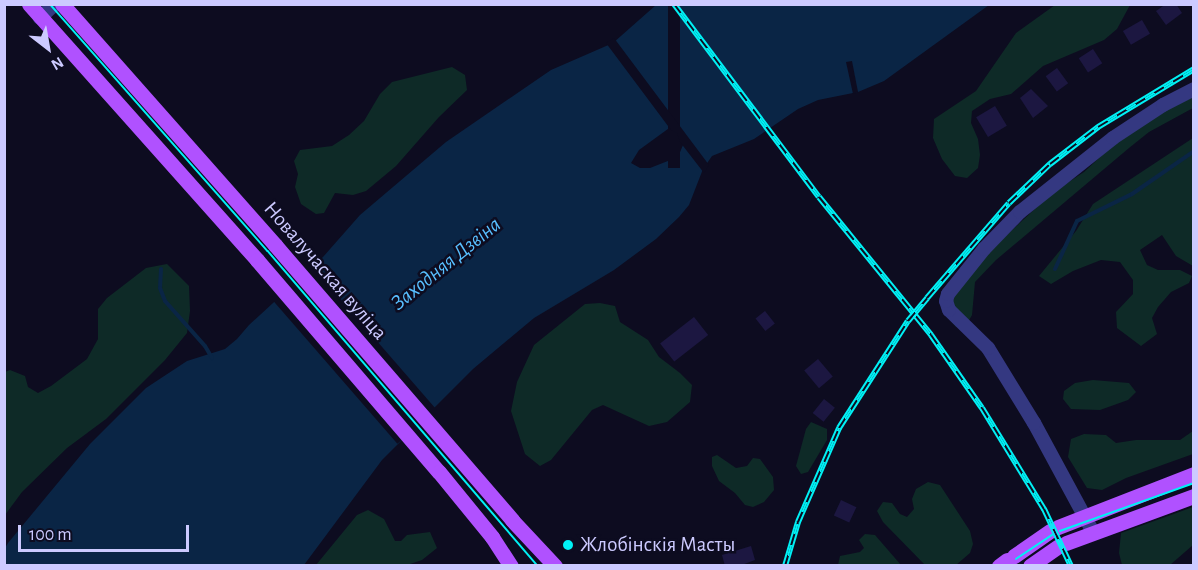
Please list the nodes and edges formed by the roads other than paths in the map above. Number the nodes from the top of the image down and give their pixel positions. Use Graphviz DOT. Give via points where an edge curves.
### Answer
graph roads {
  1 [pos="29,4"];
  2 [pos="55,4"];
  3 [pos="62,4"];
  4 [pos="40,18"];
  5 [pos="1194,89"];
  6 [pos="1194,474"];
  7 [pos="1194,496"];
  8 [pos="1085,515"];
  9 [pos="1093,532"];
  10 [pos="1006,560"];
  11 [pos="511,566"];
  12 [pos="555,566"];
  13 [pos="1030,566"];
  1 -- 4 [label="main road"];
  2 -- 4 [label="street"];
  3 -- 12 [label="main road, Новалучаская вуліца"];
  4 -- 11 [label="main road" via="439,472"];
  5 -- 8 [label="street" via="1113,138 1020,212 984,249 946,301 949,310 988,348"];
  6 -- 8 [label="main road"];
  7 -- 9 [label="main road"];
  8 -- 9 [label="street"];
  8 -- 10 [label="main road" via="1054,529"];
  9 -- 13 [label="main road" via="1062,545"];
}
